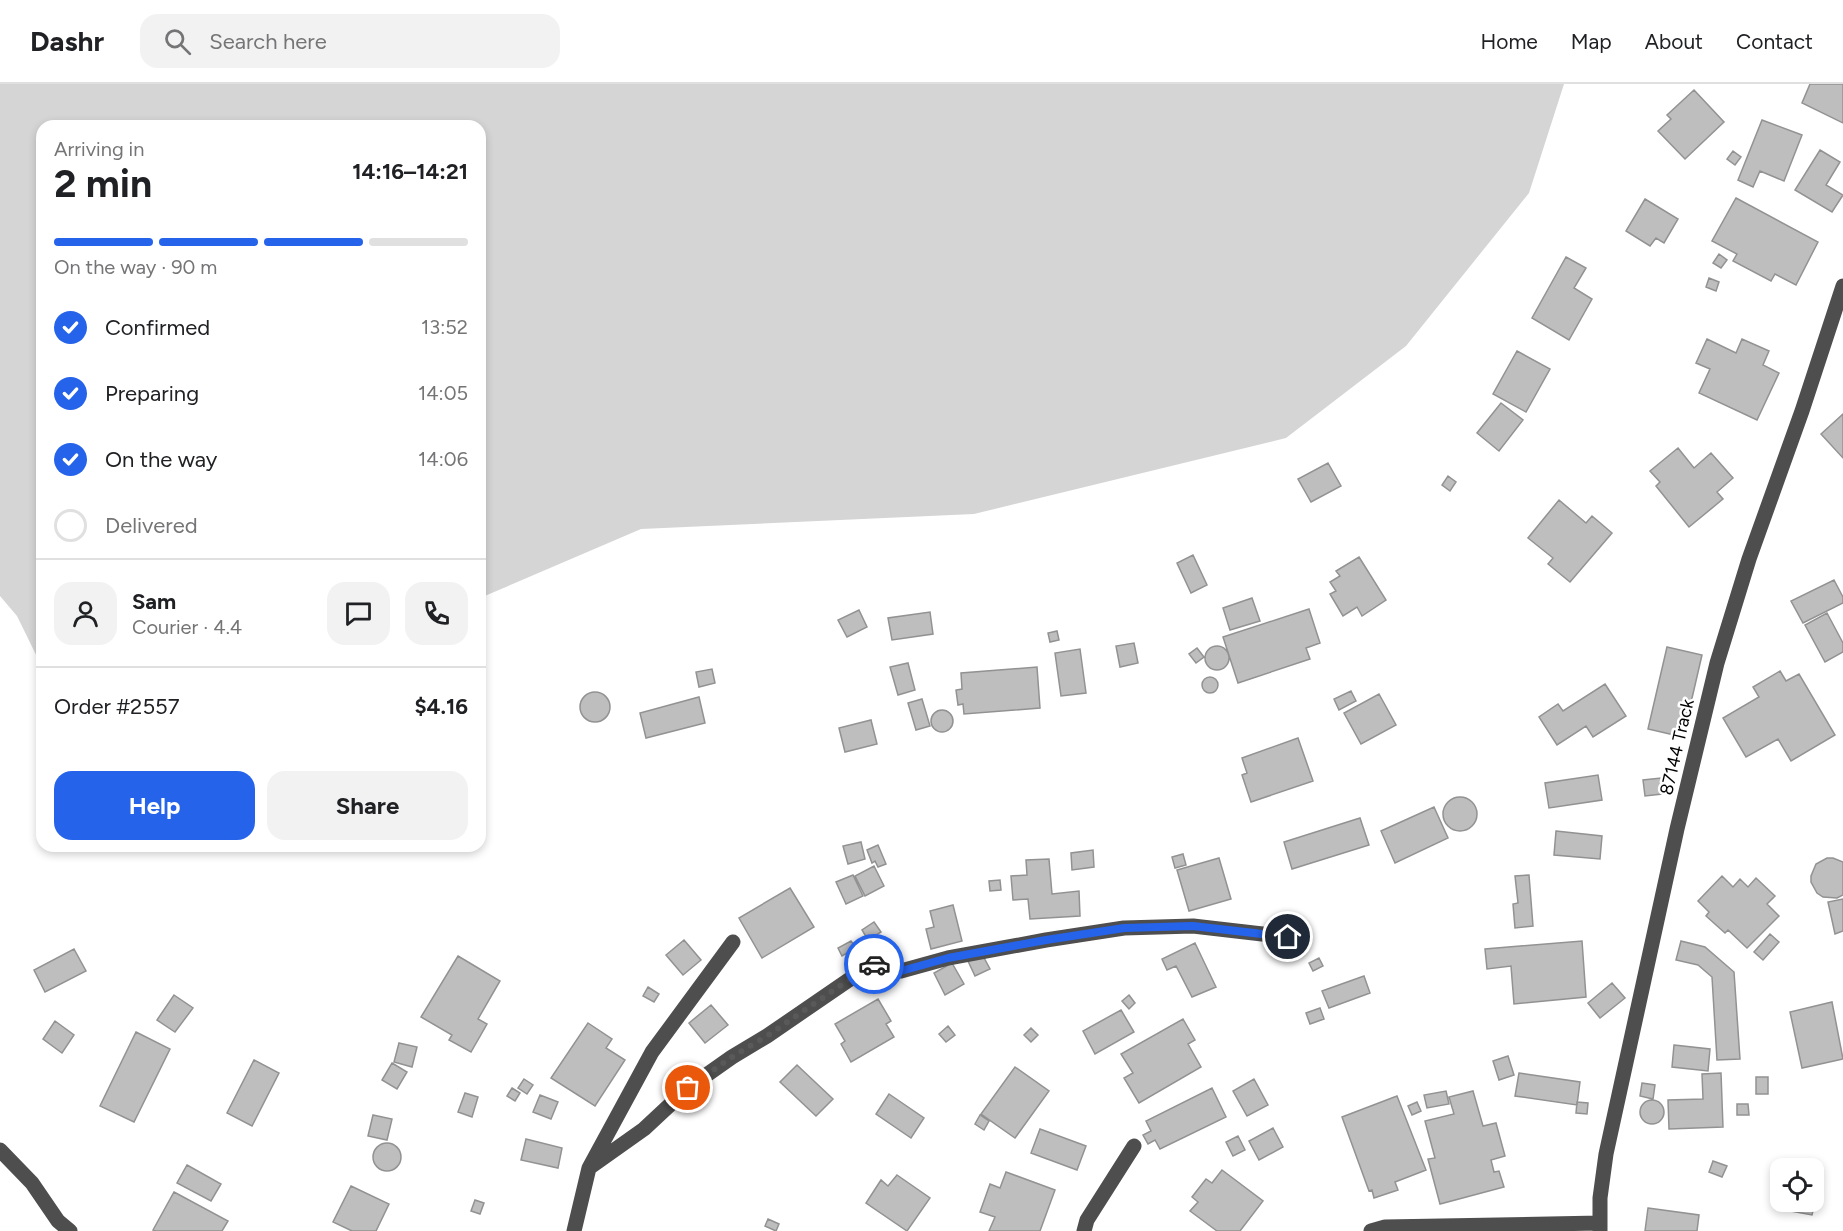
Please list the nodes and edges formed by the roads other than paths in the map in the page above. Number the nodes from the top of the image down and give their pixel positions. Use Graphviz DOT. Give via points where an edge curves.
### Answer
graph roads {
  1 [pos="1843,286"];
  2 [pos="1288,937"];
  3 [pos="733,942"];
  4 [pos="1134,1146"];
  5 [pos="0,1150"];
  6 [pos="589,1168"];
  7 [pos="1600,1227"];
  8 [pos="70,1231"];
  9 [pos="574,1231"];
  10 [pos="1084,1231"];
  11 [pos="1371,1231"];
  1 -- 7 [label="street, 87144 Track" via="1717,663 1606,1154"];
  2 -- 6 [label="street" via="1193,926 1124,928 948,958 901,971 872,964 688,1088 644,1129"];
  3 -- 6 [label="street" via="652,1052"];
  4 -- 10 [label="street"];
  5 -- 8 [label="street"];
  6 -- 9 [label="street"];
  7 -- 11 [label="street" via="1385,1227"];
}
